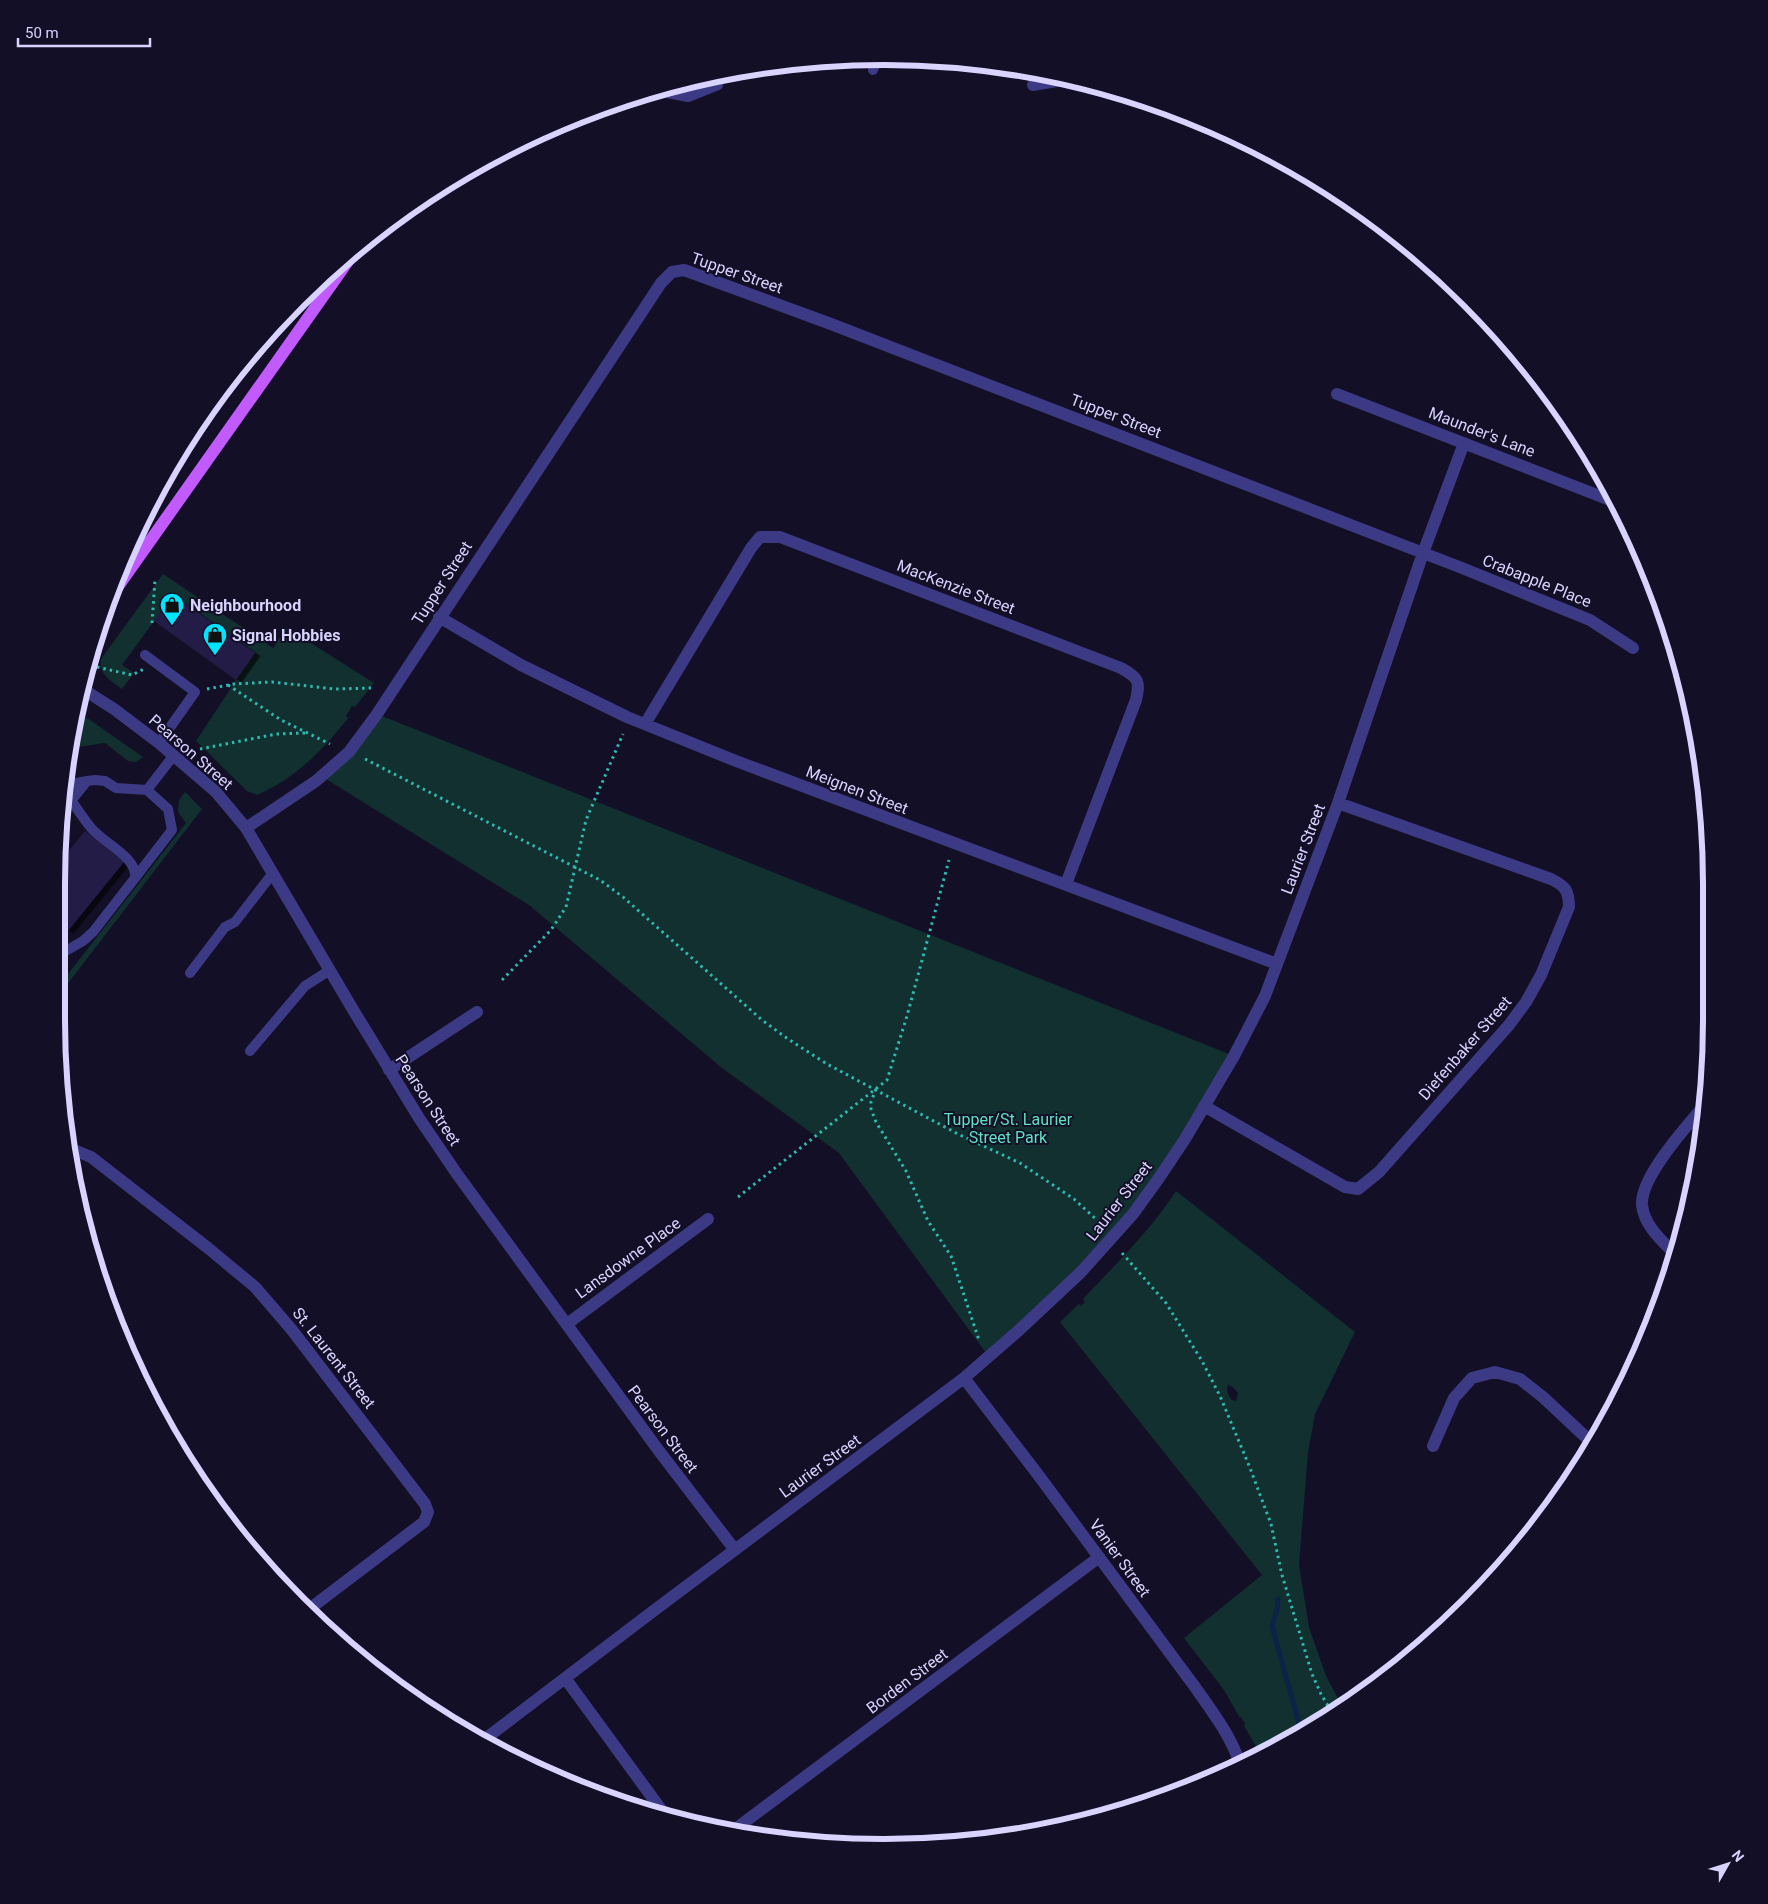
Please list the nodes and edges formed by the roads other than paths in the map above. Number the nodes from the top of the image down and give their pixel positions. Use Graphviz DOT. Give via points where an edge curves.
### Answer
graph roads {
  1 [pos="1050,82"];
  2 [pos="718,85"];
  3 [pos="1033,85"];
  4 [pos="669,94"];
  5 [pos="341,270"];
  6 [pos="1337,394"];
  7 [pos="1464,442"];
  8 [pos="1606,498"];
  9 [pos="1423,553"];
  10 [pos="125,577"];
  11 [pos="439,617"];
  12 [pos="1632,648"];
  13 [pos="145,654"];
  14 [pos="88,693"];
  15 [pos="645,724"];
  16 [pos="159,743"];
  17 [pos="174,755"];
  18 [pos="87,781"];
  19 [pos="71,784"];
  20 [pos="147,790"];
  21 [pos="72,800"];
  22 [pos="70,803"];
  23 [pos="1338,803"];
  24 [pos="246,828"];
  25 [pos="273,873"];
  26 [pos="134,878"];
  27 [pos="1066,884"];
  28 [pos="65,951"];
  29 [pos="1277,964"];
  30 [pos="330,970"];
  31 [pos="190,973"];
  32 [pos="477,1012"];
  33 [pos="250,1051"];
  34 [pos="389,1070"];
  35 [pos="1204,1106"];
  36 [pos="1697,1114"];
  37 [pos="76,1151"];
  38 [pos="708,1219"];
  39 [pos="1670,1249"];
  40 [pos="567,1324"];
  41 [pos="964,1378"];
  42 [pos="1588,1439"];
  43 [pos="1433,1446"];
  44 [pos="735,1550"];
  45 [pos="1098,1558"];
  46 [pos="313,1606"];
  47 [pos="565,1678"];
  48 [pos="488,1737"];
  49 [pos="1238,1759"];
  50 [pos="659,1807"];
  51 [pos="740,1826"];
  1 -- 3 [label="street"];
  2 -- 4 [label="lane" via="688,98"];
  5 -- 10 [label="main road"];
  6 -- 7 [label="street, Maunder's Lane"];
  7 -- 8 [label="street, Maunder's Lane"];
  7 -- 9 [label="street, Laurier Street"];
  9 -- 11 [label="street, Tupper Street" via="684,270 672,272 661,283"];
  9 -- 12 [label="street, Crabapple Place" via="1590,620"];
  9 -- 23 [label="street, Laurier Street"];
  11 -- 15 [label="street, Meignen Street" via="521,665"];
  11 -- 24 [label="street, Tupper Street" via="349,752 316,781"];
  13 -- 16 [label="lane" via="195,692"];
  14 -- 16 [label="street, Pearson Street"];
  15 -- 27 [label="street, Meignen Street"];
  15 -- 27 [label="street, MacKenzie Street" via="750,548 760,537 780,537 799,544 1121,668 1137,680 1136,700"];
  16 -- 17 [label="street, Pearson Street"];
  17 -- 20 [label="lane"];
  17 -- 24 [label="street, Pearson Street" via="216,792"];
  18 -- 19 [label="lane"];
  18 -- 20 [label="lane" via="105,781 116,788"];
  18 -- 21 [label="lane"];
  20 -- 26 [label="lane" via="168,809 172,830"];
  21 -- 22 [label="lane"];
  21 -- 26 [label="lane" via="93,830 131,863"];
  23 -- 29 [label="street, Laurier Street"];
  23 -- 35 [label="street, Diefenbaker Street" via="1563,884 1569,896 1569,907 1541,975 1509,1026 1379,1172 1358,1189 1345,1187"];
  24 -- 25 [label="street, Pearson Street"];
  25 -- 30 [label="street, Pearson Street"];
  25 -- 31 [label="lane"];
  26 -- 28 [label="lane" via="93,932"];
  27 -- 29 [label="street, Meignen Street"];
  29 -- 35 [label="street, Laurier Street" via="1250,1027"];
  30 -- 33 [label="lane" via="305,986"];
  30 -- 34 [label="street, Pearson Street"];
  32 -- 34 [label="street"];
  34 -- 40 [label="street, Pearson Street" via="457,1174"];
  35 -- 41 [label="street, Laurier Street" via="1159,1178 1112,1240"];
  36 -- 39 [label="street" via="1660,1162 1642,1196 1647,1221"];
  37 -- 46 [label="street, St. Laurent Street" via="90,1157 254,1287 292,1330 425,1504 428,1512 424,1522"];
  38 -- 40 [label="street, Lansdowne Place"];
  40 -- 44 [label="street, Pearson Street" via="659,1452"];
  41 -- 44 [label="street, Laurier Street"];
  41 -- 45 [label="street, Vanier Street"];
  42 -- 43 [label="street" via="1520,1379 1495,1372 1472,1378 1454,1398"];
  44 -- 47 [label="street, Laurier Street"];
  45 -- 49 [label="street, Vanier Street" via="1195,1687"];
  45 -- 51 [label="street, Borden Street"];
  47 -- 48 [label="street, Laurier Street"];
  47 -- 50 [label="street"];
}
